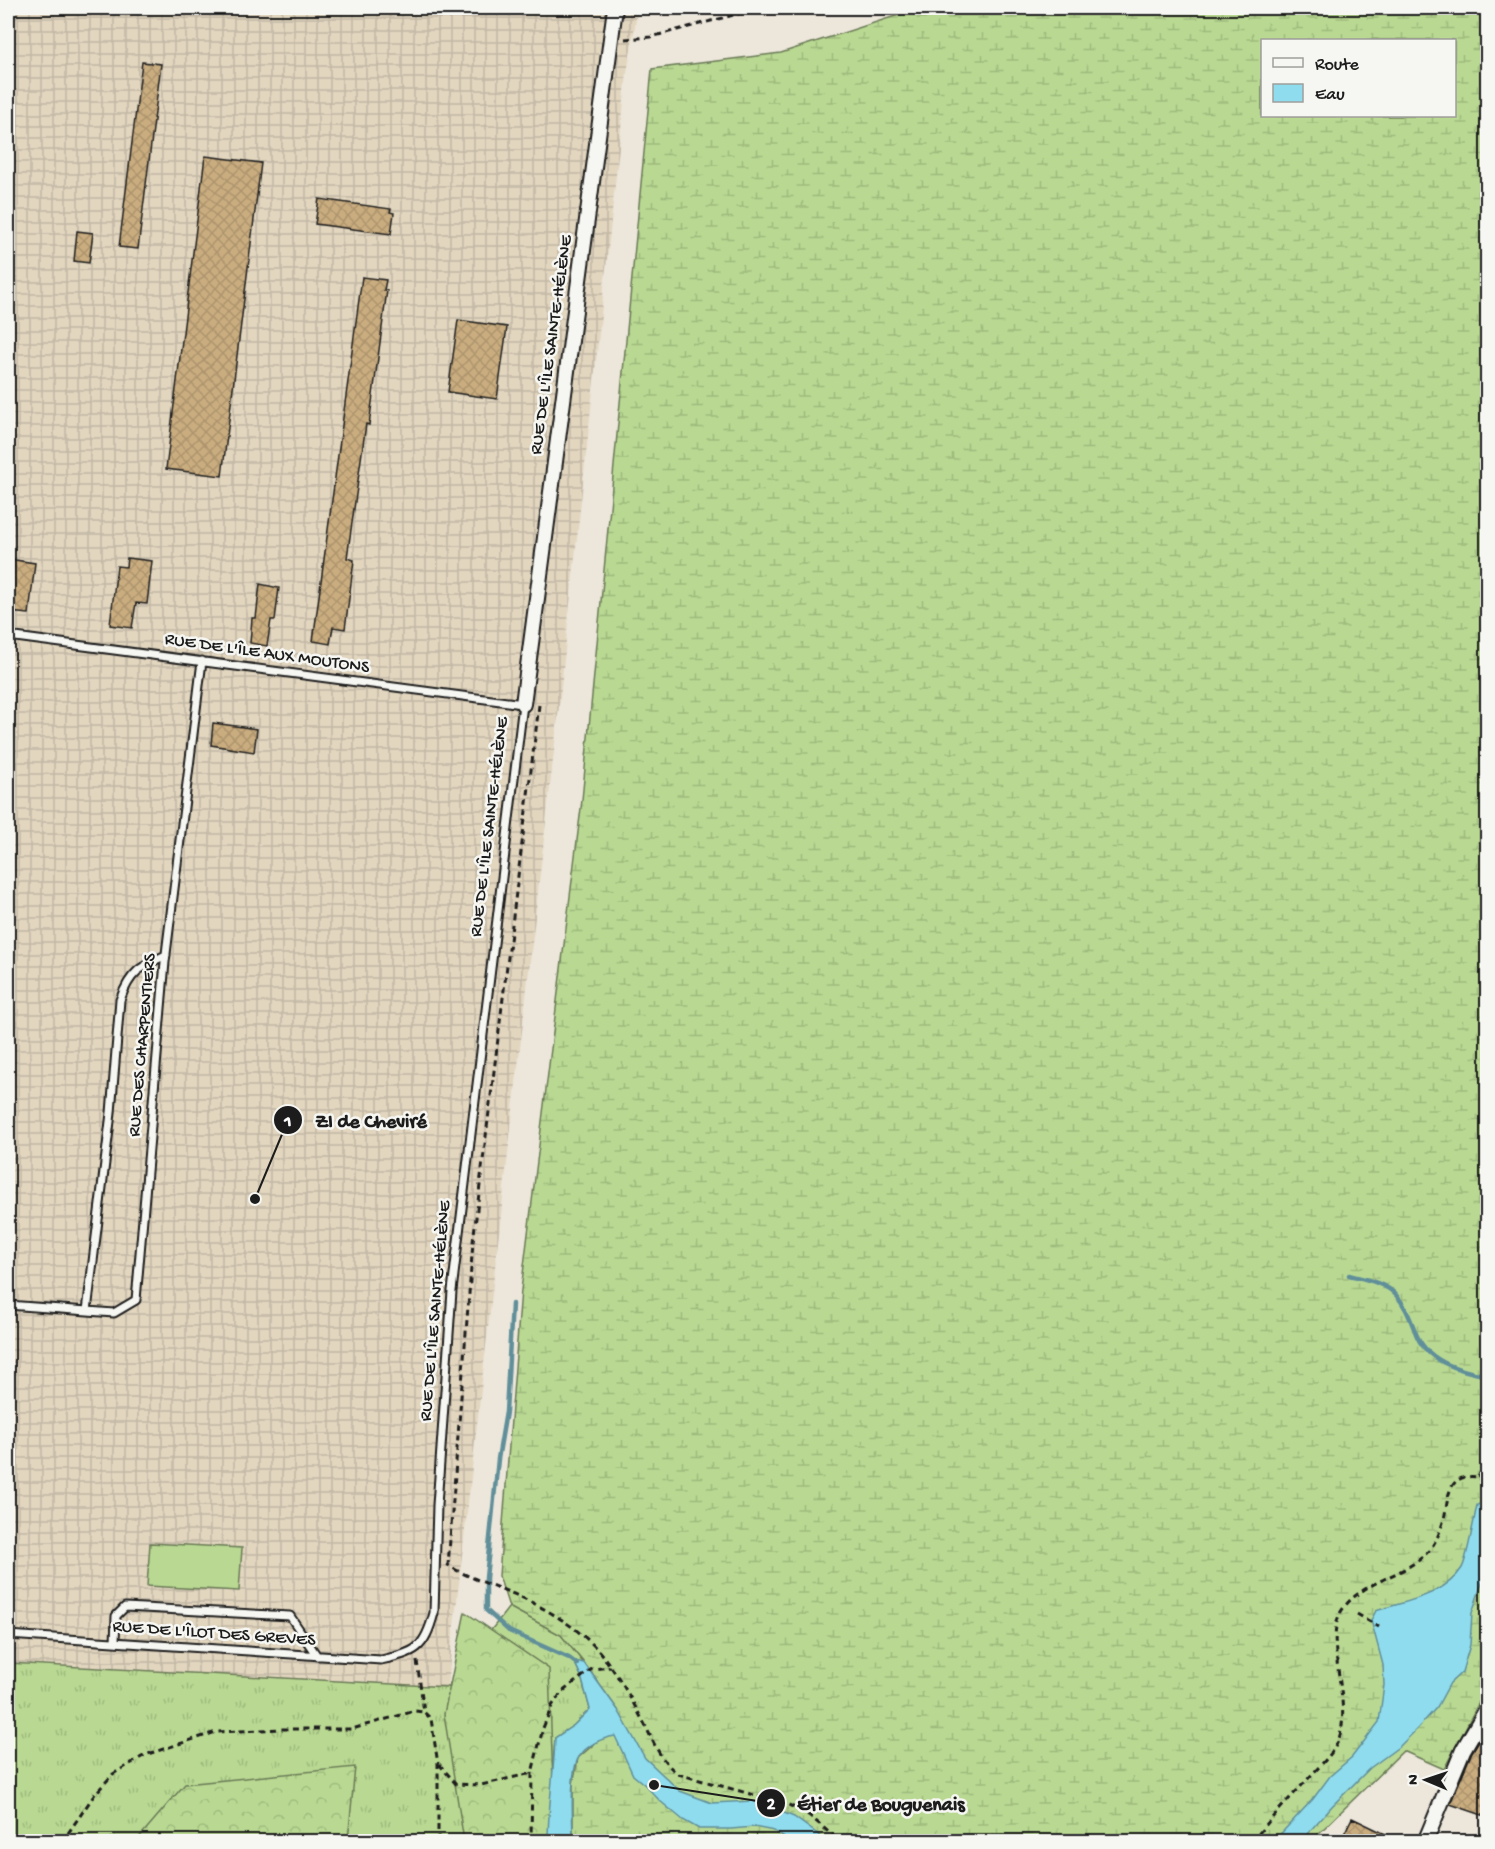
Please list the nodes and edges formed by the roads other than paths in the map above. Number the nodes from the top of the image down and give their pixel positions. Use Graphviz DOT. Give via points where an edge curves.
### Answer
graph roads {
  1 [pos="615,8"];
  2 [pos="8,636"];
  3 [pos="202,661"];
  4 [pos="523,704"];
  5 [pos="166,955"];
  6 [pos="8,1305"];
  7 [pos="87,1311"];
  8 [pos="8,1635"];
  9 [pos="115,1642"];
  10 [pos="416,1649"];
  11 [pos="317,1656"];
  12 [pos="1488,1707"];
  13 [pos="1425,1842"];
  1 -- 4 [label="street, RUE DE L'ÎLE SAINTE-HÉLÈNE"];
  2 -- 3 [label="lane, RUE DE L'ÎLE AUX MOUTONS"];
  3 -- 4 [label="lane, RUE DE L'ÎLE AUX MOUTONS"];
  3 -- 5 [label="lane, RUE DES CHARPENTIERS"];
  4 -- 10 [label="lane, RUE DE L'ÎLE SAINTE-HÉLÈNE" via="453,1291 437,1505 434,1613 421,1646"];
  5 -- 7 [label="lane" via="133,973 120,1000"];
  5 -- 7 [label="lane, RUE DES CHARPENTIERS" via="136,1300 114,1313"];
  6 -- 7 [label="lane, RUE DES CHARPENTIERS"];
  8 -- 9 [label="lane, RUE DE L'ÎLOT DES GREVES"];
  9 -- 11 [label="lane, RUE DE L'ÎLOT DES GREVES"];
  9 -- 11 [label="lane" via="116,1616 125,1606 290,1616"];
  10 -- 11 [label="lane, RUE DE L'ÎLOT DES GREVES" via="381,1660"];
  12 -- 13 [label="street" via="1463,1750"];
}
